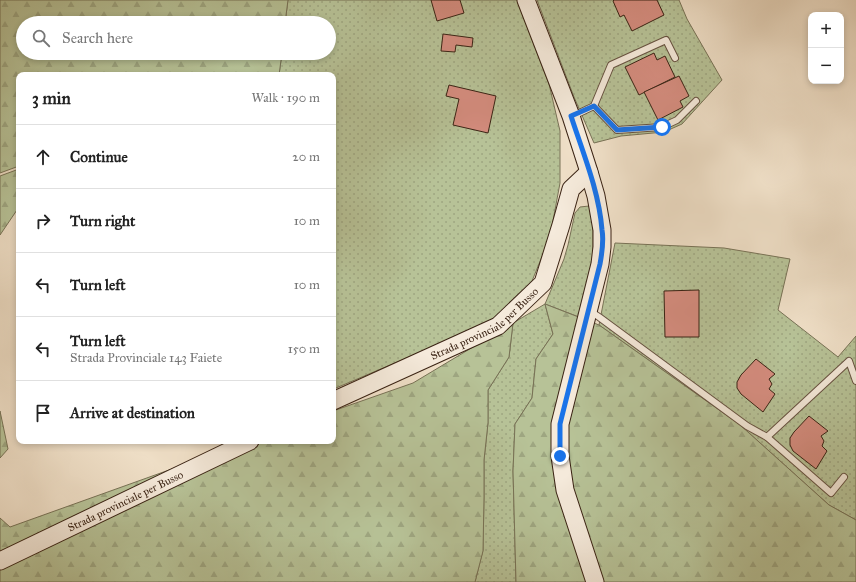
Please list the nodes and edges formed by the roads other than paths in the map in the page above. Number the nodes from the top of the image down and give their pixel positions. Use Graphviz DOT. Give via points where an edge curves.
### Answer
graph roads {
  1 [pos="526,0"];
  2 [pos="675,58"];
  3 [pos="696,101"];
  4 [pos="594,106"];
  5 [pos="571,116"];
  6 [pos="590,172"];
  7 [pos="588,311"];
  8 [pos="856,381"];
  9 [pos="336,400"];
  10 [pos="767,437"];
  11 [pos="244,444"];
  12 [pos="844,477"];
  13 [pos="0,561"];
  14 [pos="595,582"];
  1 -- 5 [label="street"];
  2 -- 4 [label="lane" via="666,40 611,65"];
  3 -- 4 [label="lane" via="677,120 662,127 617,130"];
  4 -- 5 [label="lane"];
  5 -- 6 [label="street"];
  6 -- 7 [label="street" via="602,230 602,242 600,264"];
  6 -- 9 [label="street, Strada provinciale per Busso" via="571,189 543,283 498,326"];
  7 -- 10 [label="lane" via="606,321 747,426"];
  7 -- 14 [label="street" via="560,424 560,456 565,490"];
  8 -- 10 [label="lane" via="849,361"];
  10 -- 12 [label="lane" via="831,493"];
  11 -- 13 [label="street, Strada provinciale per Busso"];
}
